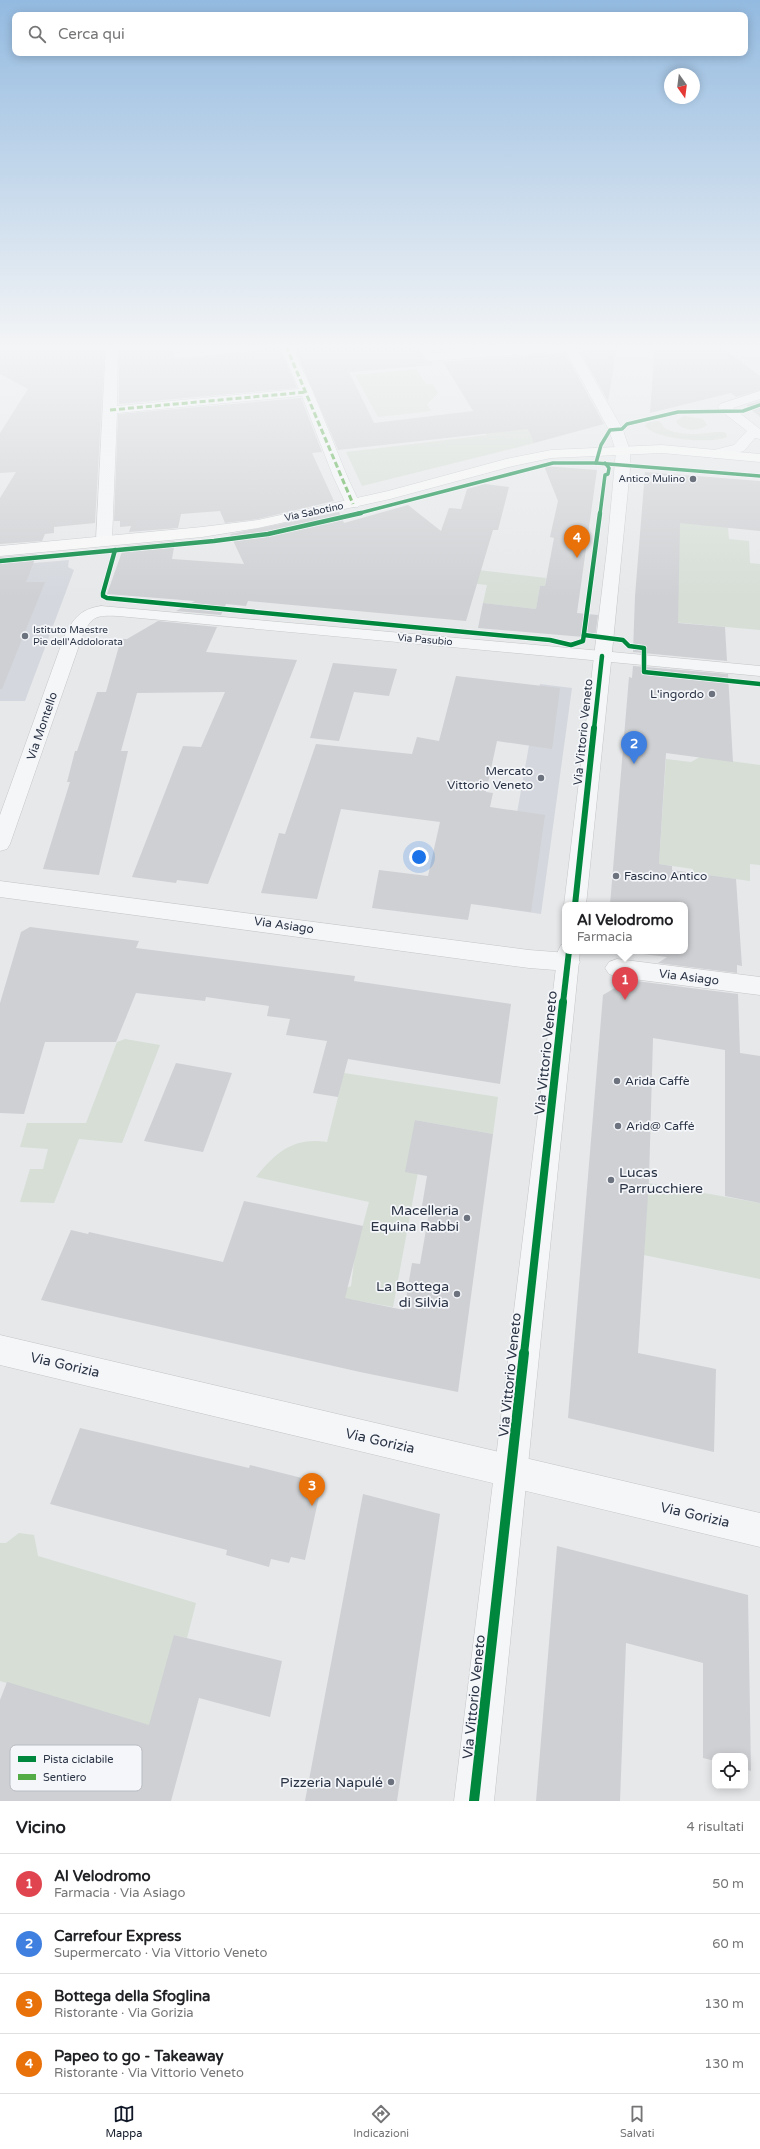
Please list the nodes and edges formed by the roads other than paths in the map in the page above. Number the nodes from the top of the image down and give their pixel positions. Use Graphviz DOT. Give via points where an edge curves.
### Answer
graph roads {
  1 [pos="109,430"];
  2 [pos="322,430"];
  3 [pos="616,430"];
  4 [pos="758,432"];
  5 [pos="623,451"];
  6 [pos="715,454"];
  7 [pos="760,458"];
  8 [pos="760,469"];
  9 [pos="353,504"];
  10 [pos="104,541"];
  11 [pos="0,550"];
  12 [pos="90,612"];
  13 [pos="602,656"];
  14 [pos="760,671"];
  15 [pos="0,844"];
  16 [pos="0,889"];
  17 [pos="574,902"];
  18 [pos="569,957"];
  19 [pos="617,968"];
  20 [pos="760,986"];
  21 [pos="0,1350"];
  22 [pos="511,1471"];
  23 [pos="760,1530"];
  24 [pos="474,1801"];
  1 -- 10 [label="street"];
  2 -- 9 [label="street"];
  3 -- 5 [label="street, Via Vittorio Veneto"];
  4 -- 6 [label="street" via="739,448"];
  5 -- 6 [label="main road" via="662,449"];
  5 -- 8 [label="main road" via="663,460"];
  5 -- 9 [label="main road, Via Sabotino" via="568,452 526,458"];
  5 -- 13 [label="street, Via Vittorio Veneto"];
  6 -- 7 [label="main road"];
  9 -- 10 [label="main road, Via Sabotino" via="234,528"];
  10 -- 11 [label="main road, Via Sabotino"];
  12 -- 13 [label="street, Via Pasubio" via="118,611"];
  12 -- 15 [label="street, Via Montello" via="78,625 73,637"];
  13 -- 14 [label="street, Via Pasubio"];
  13 -- 17 [label="street, Via Vittorio Veneto"];
  16 -- 18 [label="street, Via Asiago" via="529,959"];
  18 -- 22 [label="street, Via Vittorio Veneto"];
  19 -- 20 [label="street, Via Asiago"];
  21 -- 22 [label="street, Via Gorizia"];
  22 -- 23 [label="street, Via Gorizia"];
  22 -- 24 [label="street, Via Vittorio Veneto"];
}
